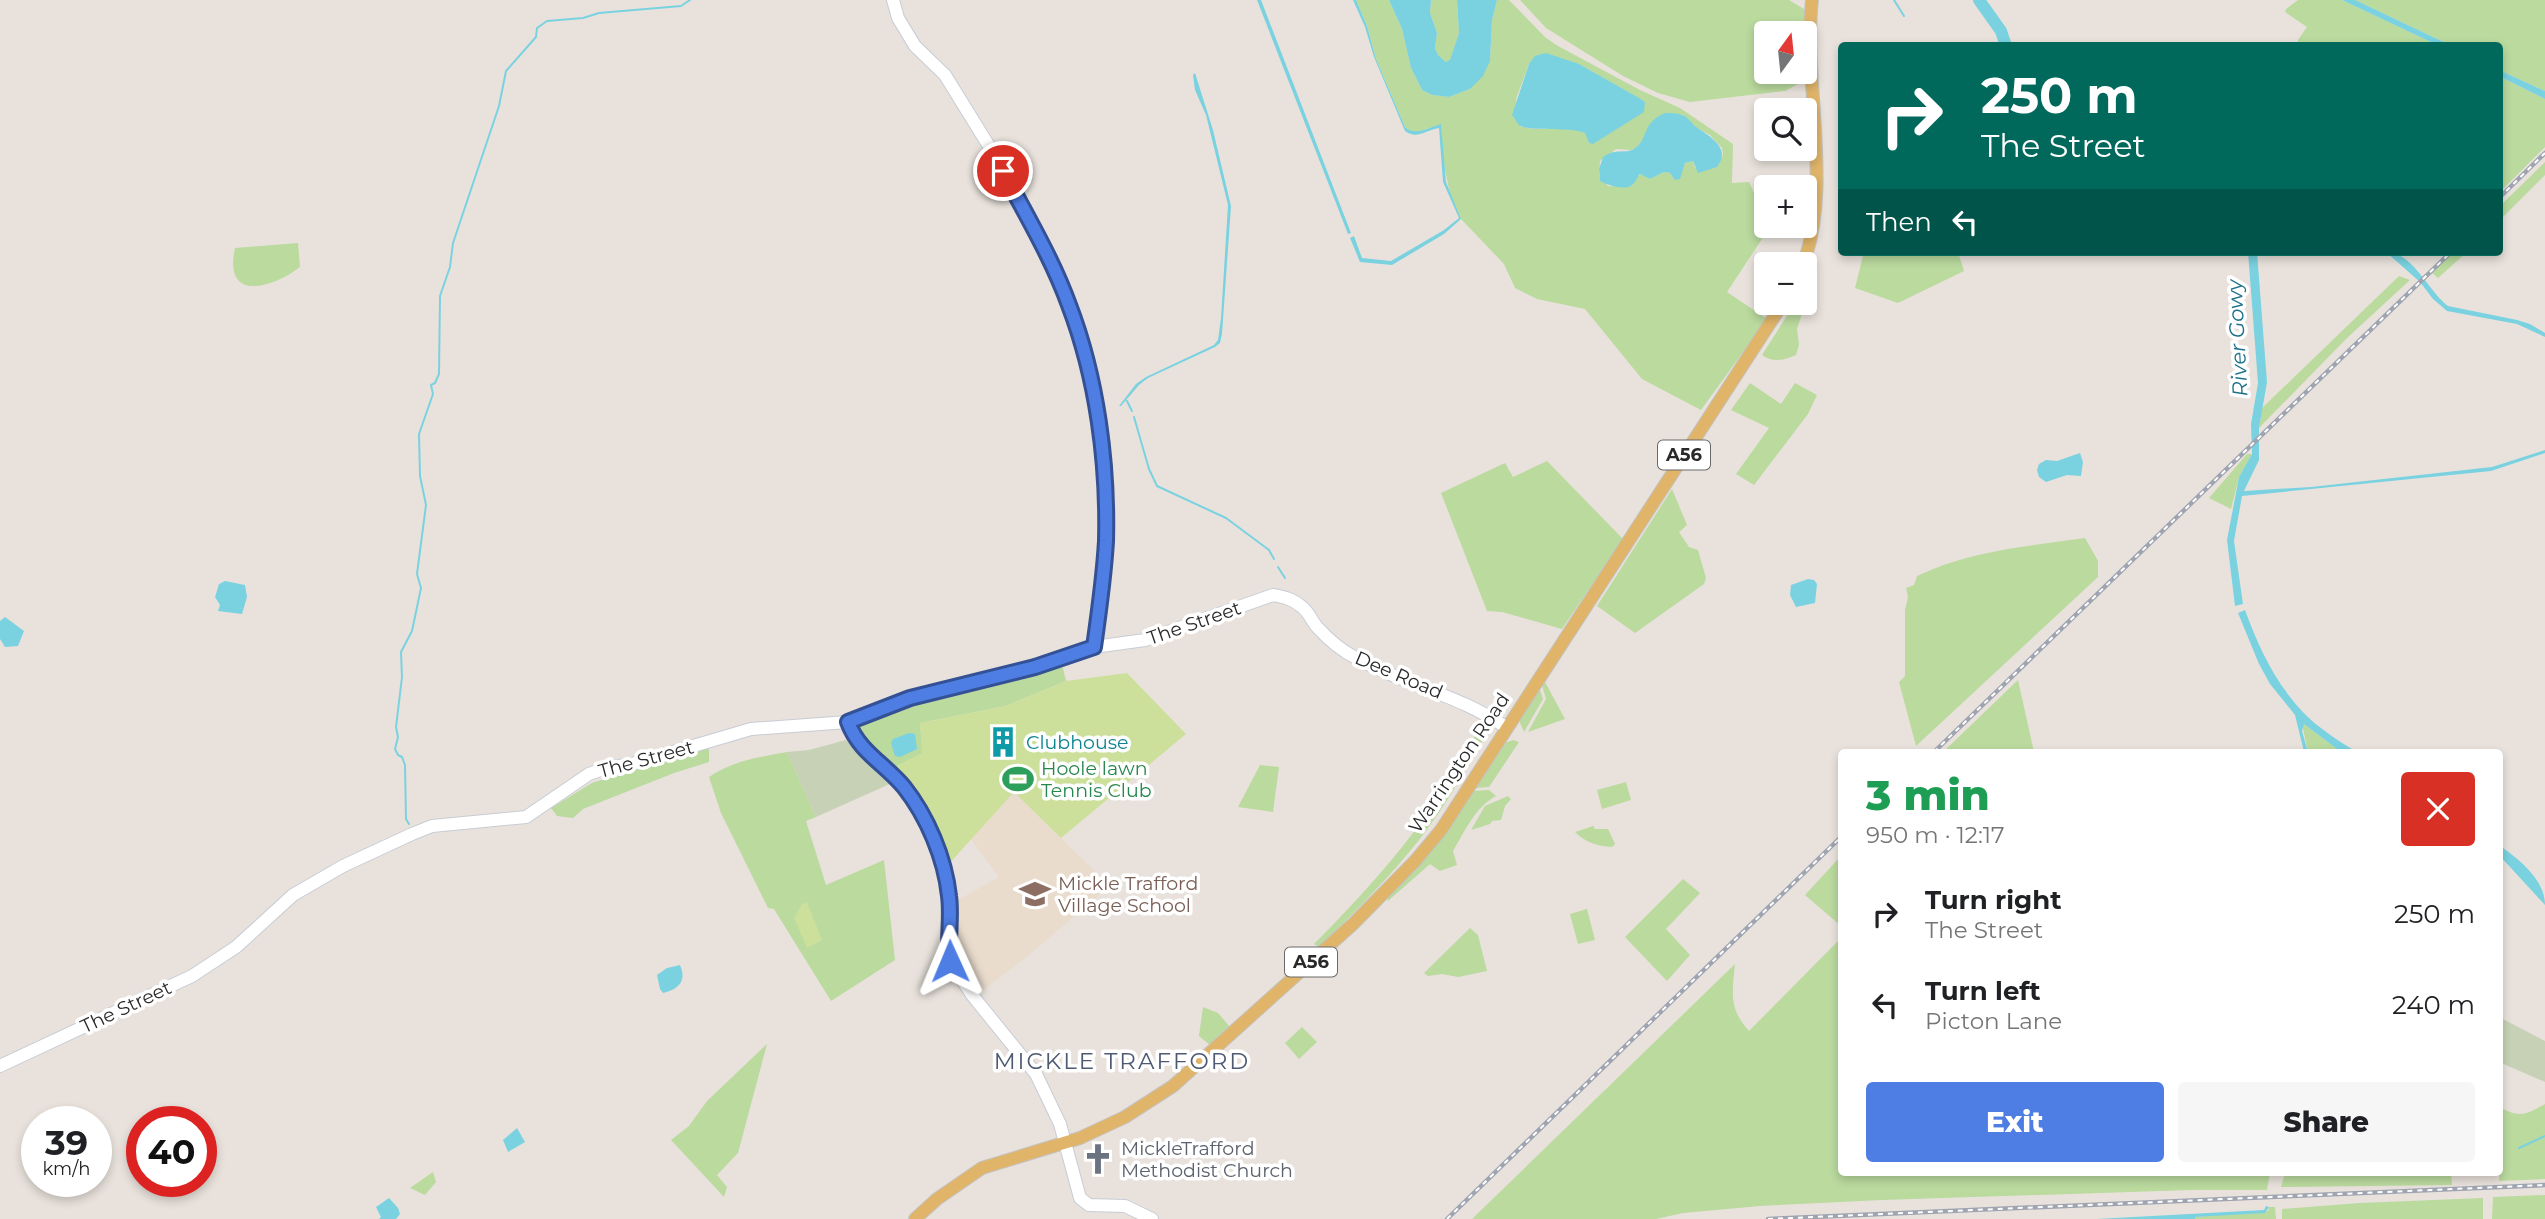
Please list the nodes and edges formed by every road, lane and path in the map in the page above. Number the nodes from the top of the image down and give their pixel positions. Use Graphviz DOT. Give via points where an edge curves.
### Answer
graph roads {
  1 [pos="893,0"];
  2 [pos="1812,0"];
  3 [pos="1806,252"];
  4 [pos="1775,315"];
  5 [pos="1304,608"];
  6 [pos="1094,647"];
  7 [pos="848,722"];
  8 [pos="1507,728"];
  9 [pos="0,1066"];
  10 [pos="1066,1142"];
  11 [pos="915,1219"];
  12 [pos="1152,1219"];
  1 -- 6 [label="street" via="915,46 944,75 992,151 1069,305 1092,384 1104,468 1106,539"];
  2 -- 3 [label="main road" via="1816,195"];
  4 -- 8 [label="main road, Warrington Road / A56"];
  5 -- 6 [label="street, The Street" via="1290,598 1273,595 1145,640"];
  5 -- 8 [label="street, Dee Road" via="1330,641 1356,659 1448,695"];
  6 -- 7 [label="street, The Street" via="1035,667 910,698"];
  7 -- 9 [label="street, The Street" via="751,729 589,774 526,817 432,827 412,834 292,895 236,947 192,976"];
  7 -- 10 [label="street" via="855,740 916,803 944,869 950,961 1036,1074"];
  8 -- 10 [label="main road, Warrington Road / A56" via="1441,830 1353,924 1173,1086 1125,1117"];
  10 -- 11 [label="main road, Warrington Road / A56" via="982,1168"];
  10 -- 12 [label="street" via="1083,1201 1125,1206"];
}
